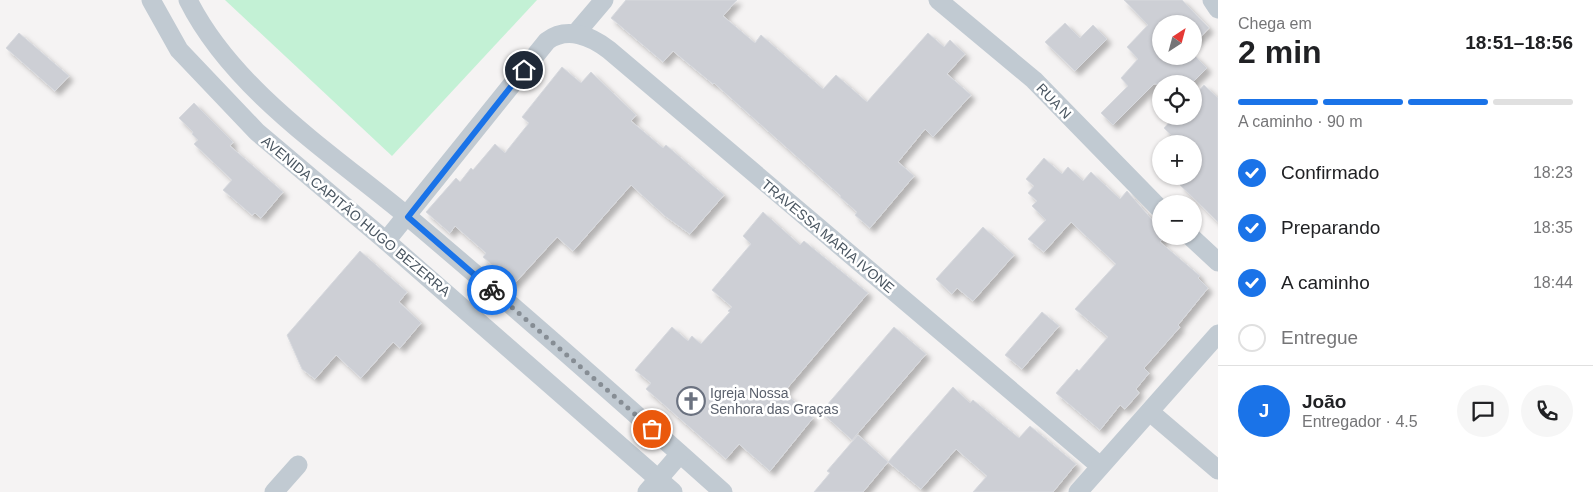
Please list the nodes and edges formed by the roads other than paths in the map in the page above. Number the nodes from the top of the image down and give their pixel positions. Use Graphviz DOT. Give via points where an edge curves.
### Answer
graph roads {
  1 [pos="151,0"];
  2 [pos="188,0"];
  3 [pos="604,0"];
  4 [pos="938,0"];
  5 [pos="1212,0"];
  6 [pos="1218,9"];
  7 [pos="576,33"];
  8 [pos="1152,201"];
  9 [pos="408,217"];
  10 [pos="386,241"];
  11 [pos="1200,245"];
  12 [pos="1218,262"];
  13 [pos="1218,334"];
  14 [pos="1150,412"];
  15 [pos="680,454"];
  16 [pos="298,465"];
  17 [pos="1100,466"];
  18 [pos="1218,470"];
  19 [pos="653,485"];
  20 [pos="274,492"];
  21 [pos="674,492"];
  22 [pos="723,492"];
  23 [pos="1078,492"];
  1 -- 10 [label="street, AVENIDA CAPITÃO HUGO BEZERRA" via="179,50 257,132"];
  2 -- 9 [label="street" via="207,34 261,95"];
  3 -- 7 [label="street"];
  4 -- 8 [label="street, RUA N" via="1034,80"];
  5 -- 6 [label="street"];
  7 -- 9 [label="street" via="556,35 547,41"];
  7 -- 17 [label="street, TRAVESSA MARIA IVONE" via="598,41 617,56"];
  9 -- 10 [label="street"];
  9 -- 15 [label="street"];
  10 -- 19 [label="street, AVENIDA CAPITÃO HUGO BEZERRA"];
  11 -- 12 [label="street"];
  13 -- 14 [label="street"];
  14 -- 17 [label="street"];
  14 -- 18 [label="street"];
  15 -- 19 [label="street"];
  15 -- 22 [label="street"];
  16 -- 20 [label="street"];
  17 -- 23 [label="street"];
  19 -- 21 [label="street, AVENIDA CAPITÃO HUGO BEZERRA"];
}
